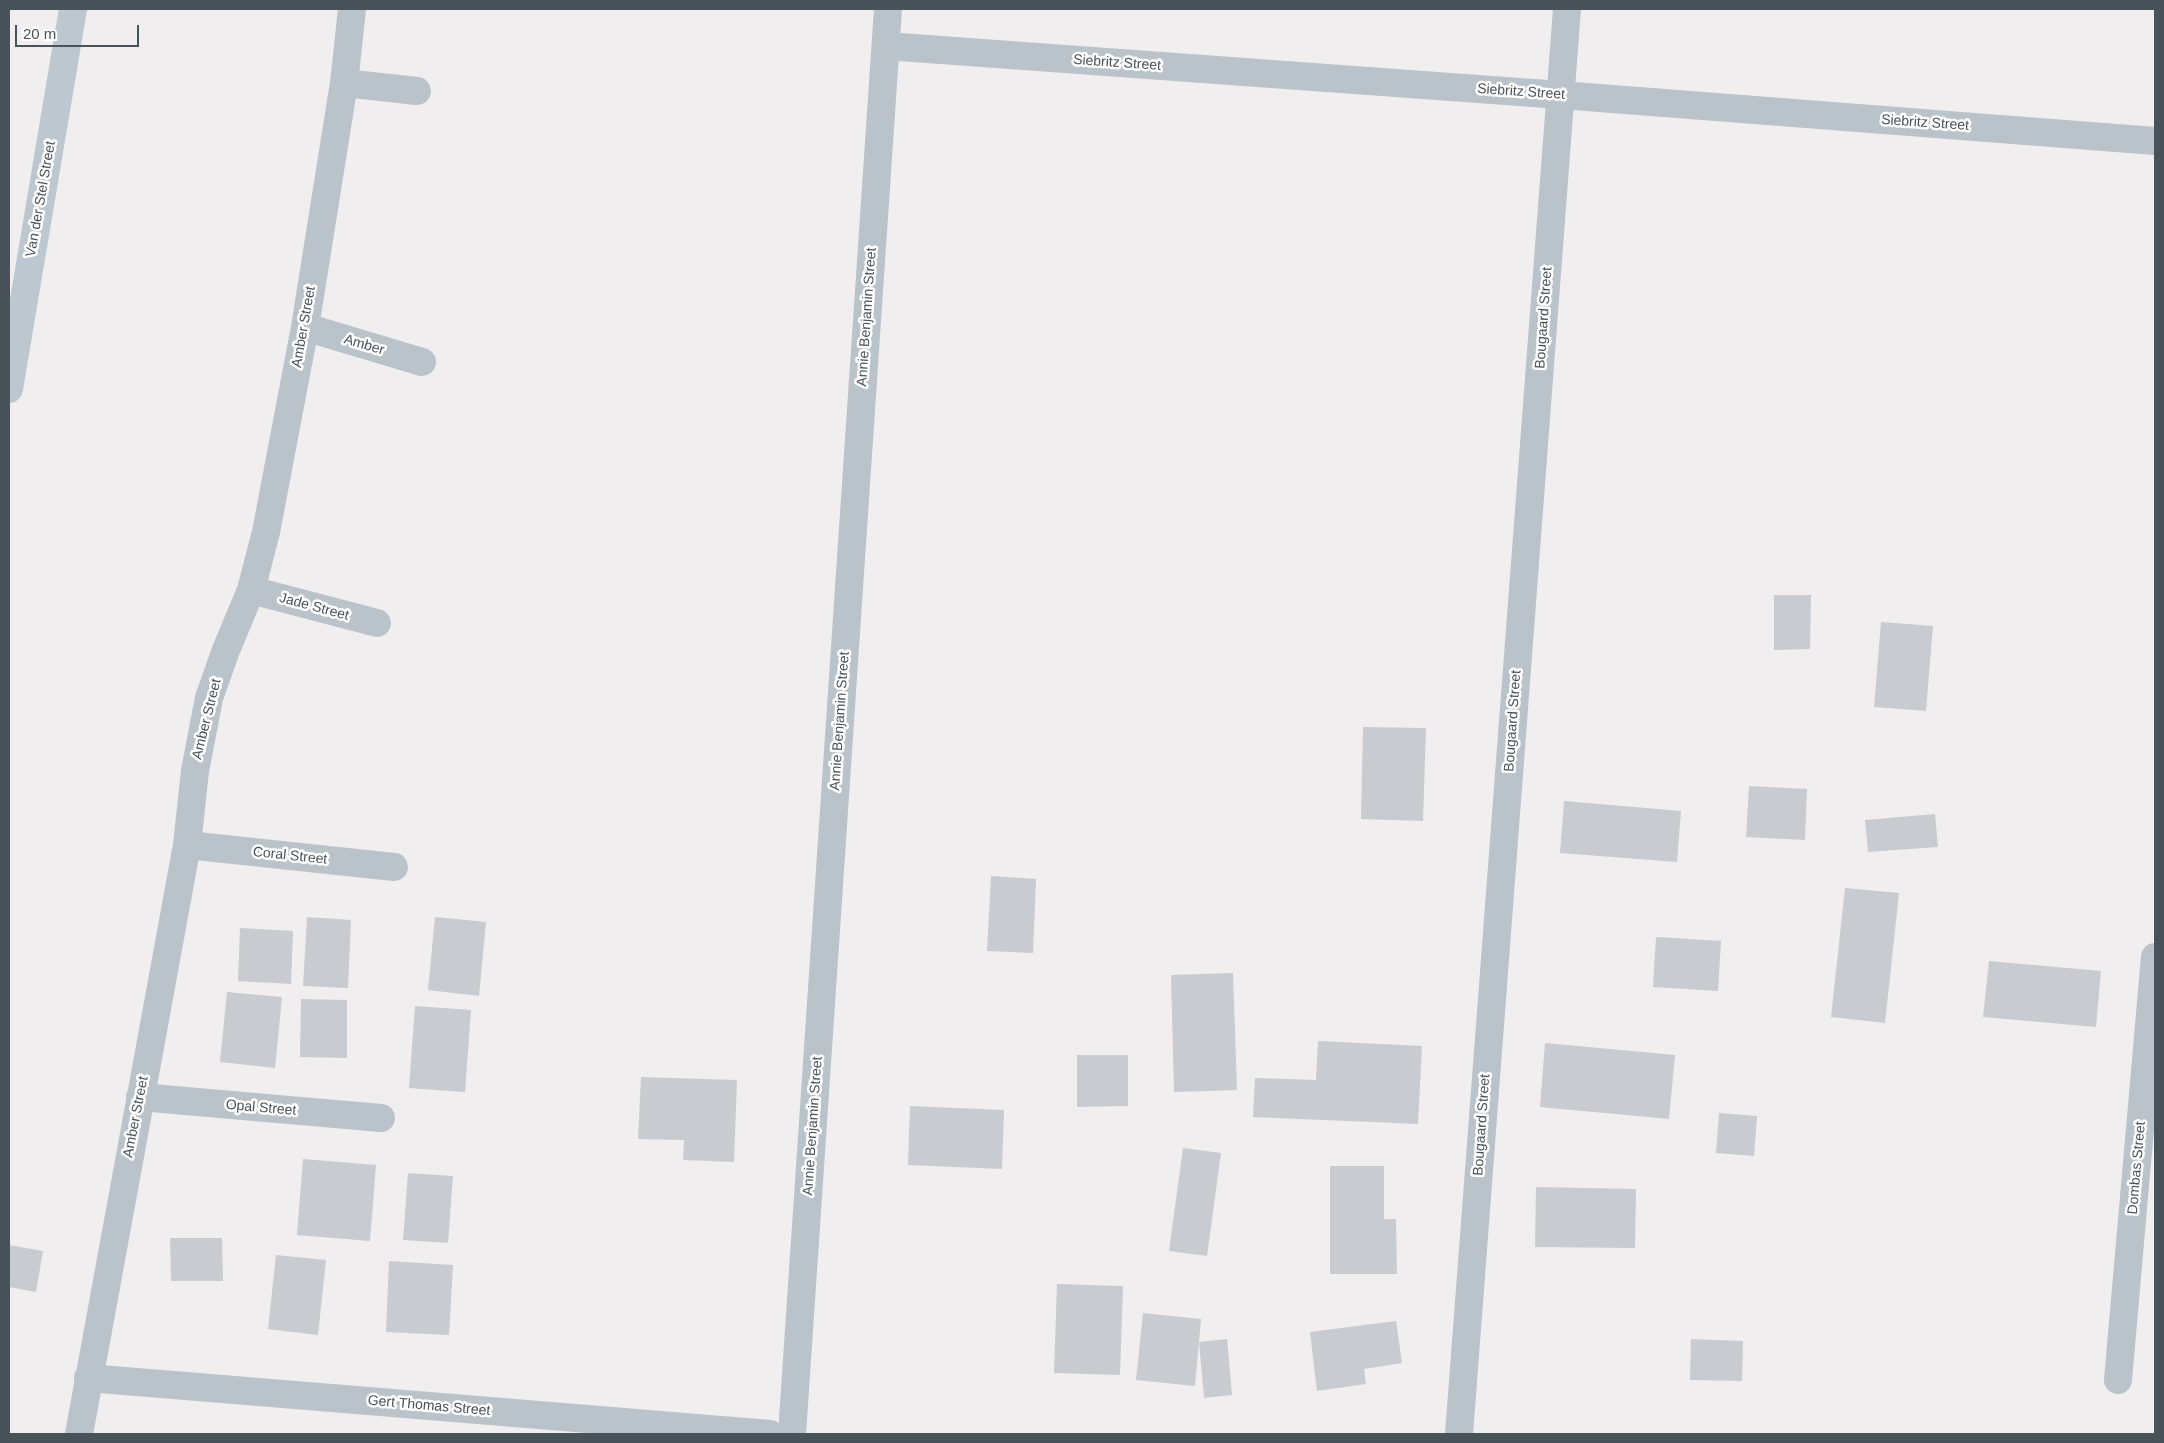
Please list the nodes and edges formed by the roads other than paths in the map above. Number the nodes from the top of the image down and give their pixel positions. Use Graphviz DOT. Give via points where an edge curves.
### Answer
graph roads {
  1 [pos="73,9"];
  2 [pos="352,9"];
  3 [pos="888,9"];
  4 [pos="1567,9"];
  5 [pos="886,46"];
  6 [pos="344,83"];
  7 [pos="417,92"];
  8 [pos="1561,95"];
  9 [pos="2155,141"];
  10 [pos="305,327"];
  11 [pos="422,362"];
  12 [pos="9,389"];
  13 [pos="251,590"];
  14 [pos="377,623"];
  15 [pos="187,844"];
  16 [pos="394,867"];
  17 [pos="2155,957"];
  18 [pos="140,1097"];
  19 [pos="2148,1117"];
  20 [pos="381,1118"];
  21 [pos="88,1378"];
  22 [pos="2118,1380"];
  23 [pos="78,1434"];
  24 [pos="770,1434"];
  25 [pos="792,1434"];
  26 [pos="1459,1434"];
  1 -- 12 [label="main road, Van der Stel Street"];
  2 -- 6 [label="street, Amber Street"];
  3 -- 5 [label="street, Annie Benjamin Street"];
  4 -- 8 [label="street, Bougaard Street"];
  5 -- 8 [label="street, Siebritz Street"];
  5 -- 25 [label="street, Annie Benjamin Street"];
  6 -- 7 [label="street"];
  6 -- 10 [label="street, Amber Street"];
  8 -- 9 [label="street, Siebritz Street"];
  8 -- 26 [label="street, Bougaard Street"];
  10 -- 11 [label="street, Amber"];
  10 -- 13 [label="street, Amber Street" via="266,532"];
  13 -- 14 [label="street, Jade Street"];
  13 -- 15 [label="street, Amber Street" via="209,698 194,771"];
  15 -- 16 [label="street, Coral Street"];
  15 -- 18 [label="street, Amber Street"];
  17 -- 19 [label="street, Dombas Street"];
  18 -- 20 [label="street, Opal Street"];
  18 -- 21 [label="street, Amber Street"];
  19 -- 22 [label="street, Dombas Street"];
  21 -- 23 [label="street, Amber Street"];
  21 -- 24 [label="street, Gert Thomas Street"];
}
